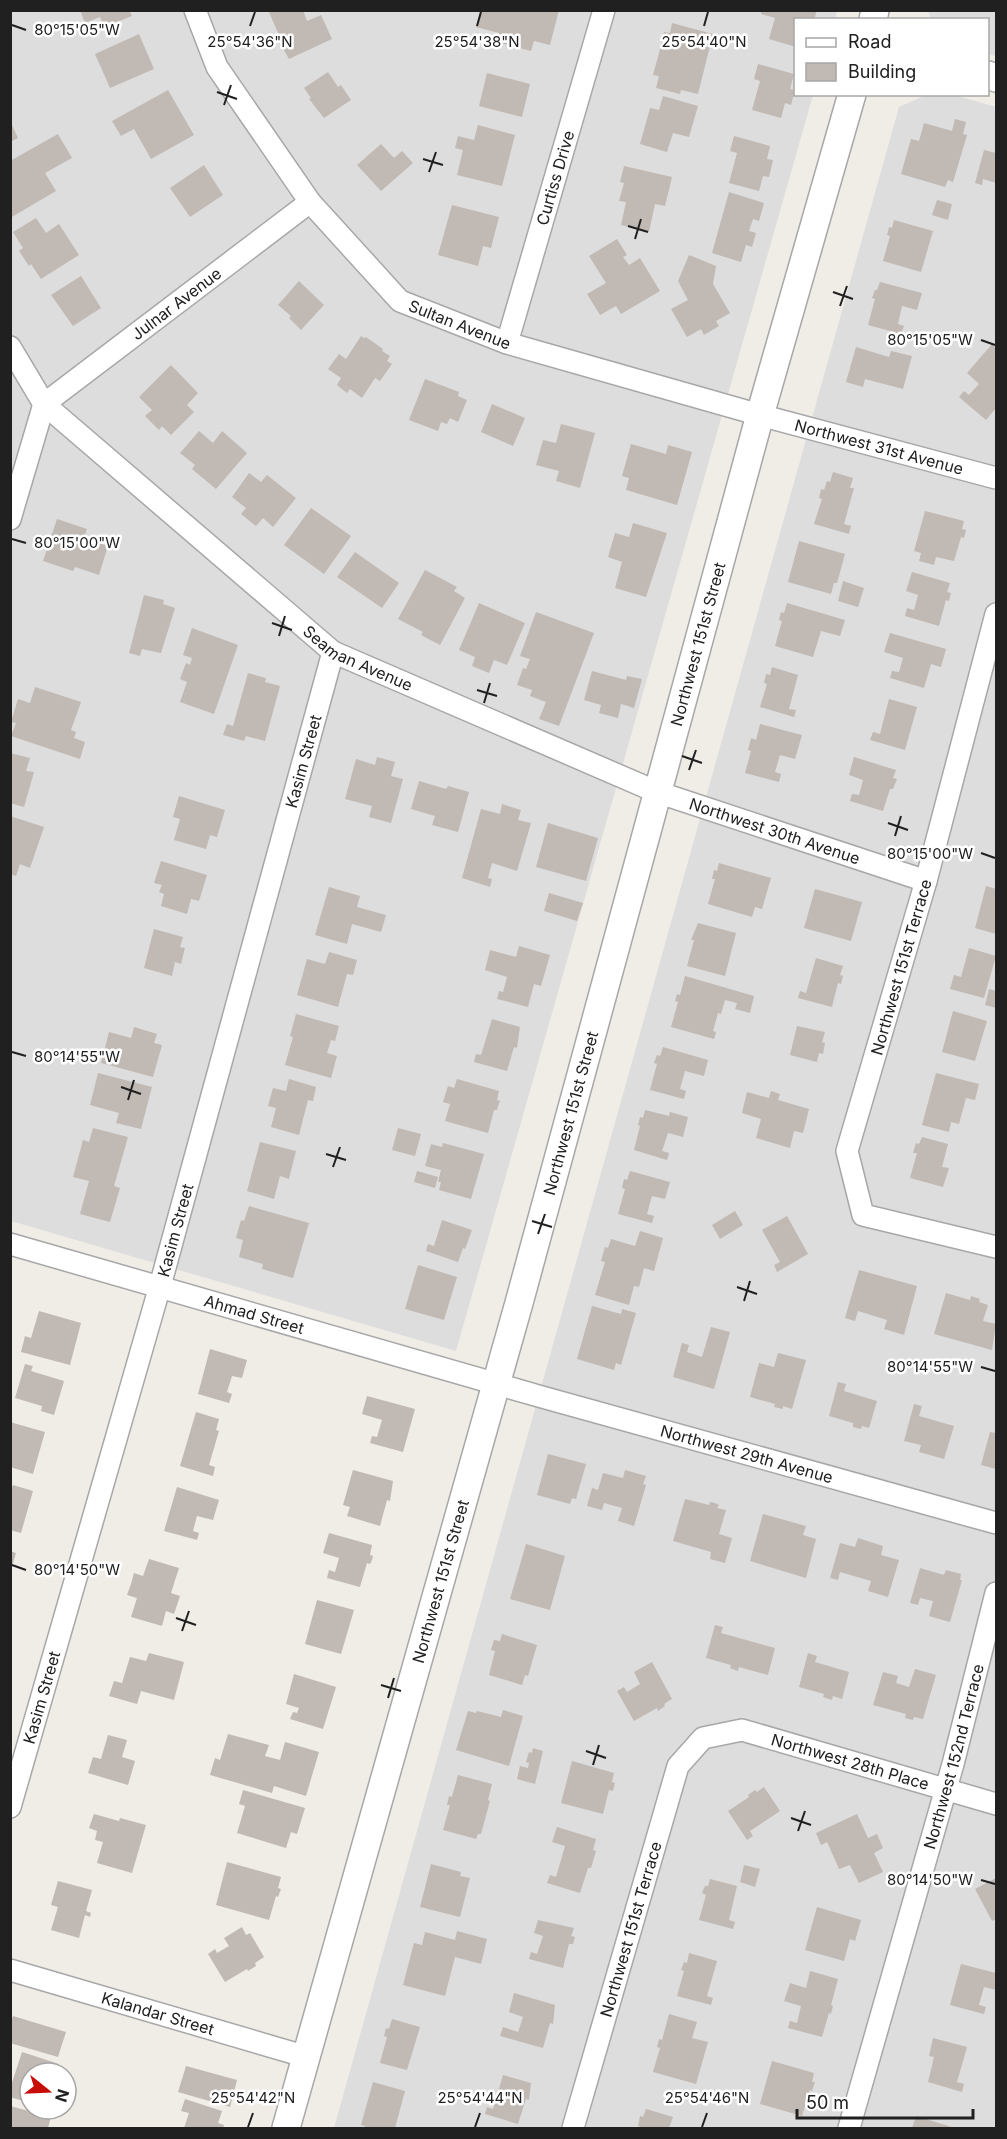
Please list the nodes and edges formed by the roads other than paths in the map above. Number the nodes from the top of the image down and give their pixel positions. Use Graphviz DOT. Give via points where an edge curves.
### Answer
graph roads {
  1 [pos="195,10"];
  2 [pos="604,10"];
  3 [pos="851,96"];
  4 [pos="310,202"];
  5 [pos="507,343"];
  6 [pos="10,346"];
  7 [pos="44,404"];
  8 [pos="760,415"];
  9 [pos="996,478"];
  10 [pos="10,519"];
  11 [pos="996,614"];
  12 [pos="333,652"];
  13 [pos="657,792"];
  14 [pos="926,881"];
  15 [pos="10,1244"];
  16 [pos="996,1247"];
  17 [pos="160,1286"];
  18 [pos="497,1384"];
  19 [pos="996,1523"];
  20 [pos="996,1593"];
  21 [pos="703,1738"];
  22 [pos="946,1790"];
  23 [pos="996,1804"];
  24 [pos="10,1807"];
  25 [pos="10,1970"];
  26 [pos="307,2057"];
  27 [pos="286,2128"];
  28 [pos="573,2128"];
  29 [pos="849,2128"];
  1 -- 4 [label="street, Sultan Avenue" via="217,67"];
  2 -- 5 [label="street, Curtiss Drive"];
  3 -- 8 [label="street, Northwest 151st Street"];
  4 -- 5 [label="street, Sultan Avenue" via="400,301"];
  4 -- 7 [label="street, Julnar Avenue"];
  5 -- 8 [label="street, Sultan Avenue"];
  6 -- 7 [label="street, Seaman Avenue"];
  7 -- 10 [label="street"];
  7 -- 12 [label="street, Seaman Avenue"];
  8 -- 9 [label="street, Northwest 31st Avenue"];
  8 -- 13 [label="street, Northwest 151st Street"];
  11 -- 14 [label="street, Northwest 151st Terrace"];
  12 -- 13 [label="street, Seaman Avenue"];
  12 -- 17 [label="street, Kasim Street"];
  13 -- 14 [label="street, Northwest 30th Avenue"];
  13 -- 18 [label="street, Northwest 151st Street"];
  14 -- 16 [label="street, Northwest 151st Terrace" via="847,1151 863,1215"];
  15 -- 17 [label="street, Ahmad Street"];
  17 -- 18 [label="street, Ahmad Street"];
  17 -- 24 [label="street, Kasim Street"];
  18 -- 19 [label="street, Northwest 29th Avenue"];
  18 -- 26 [label="street, Northwest 151st Street"];
  20 -- 22 [label="street, Northwest 152nd Terrace"];
  21 -- 22 [label="street, Northwest 28th Place" via="742,1730"];
  21 -- 28 [label="street, Northwest 151st Terrace" via="678,1766"];
  22 -- 23 [label="street, Northwest 28th Place"];
  22 -- 29 [label="street, Northwest 152nd Terrace"];
  25 -- 26 [label="street, Kalandar Street"];
  26 -- 27 [label="street, Northwest 151st Street"];
}
